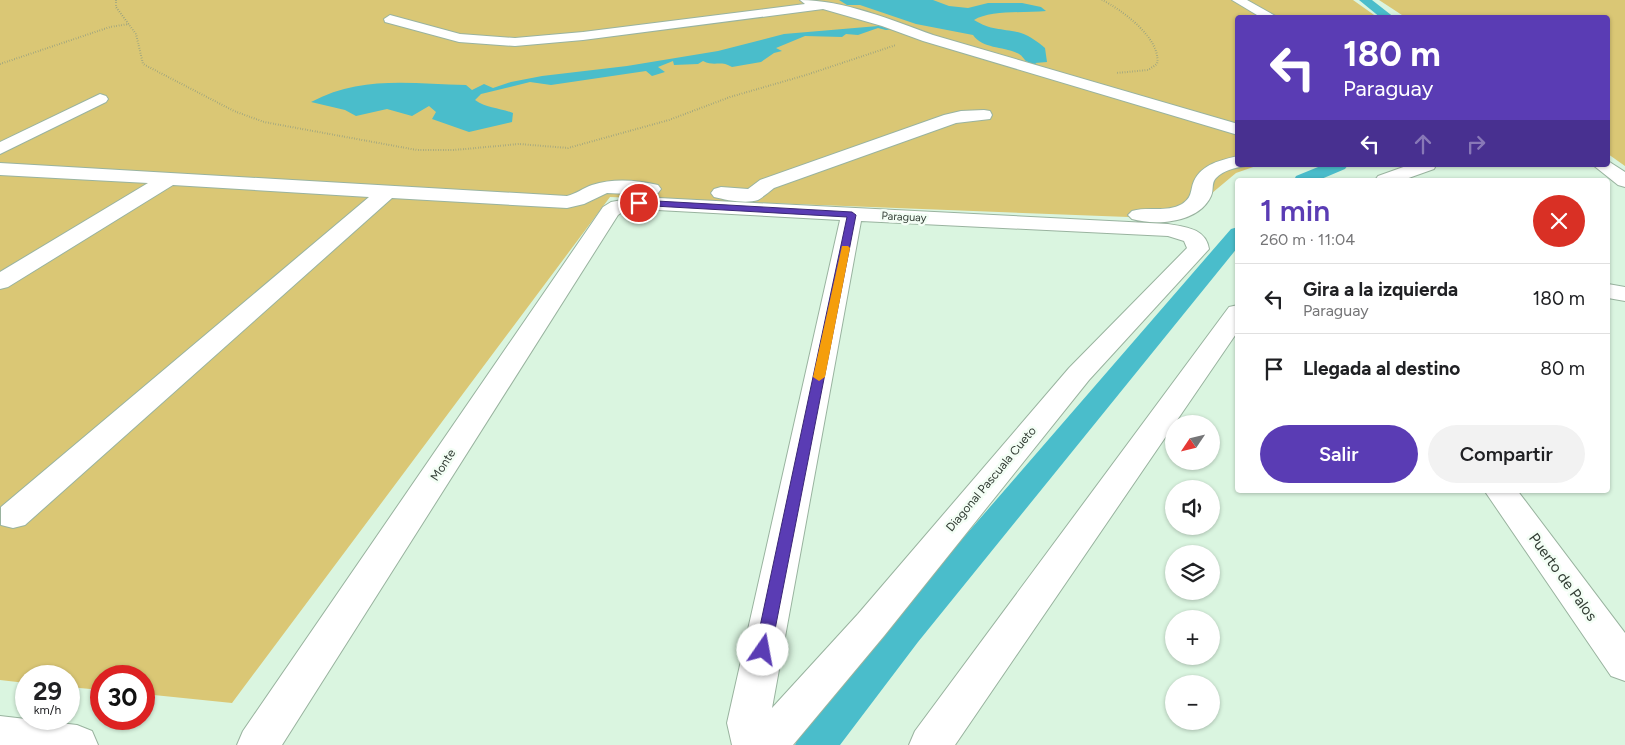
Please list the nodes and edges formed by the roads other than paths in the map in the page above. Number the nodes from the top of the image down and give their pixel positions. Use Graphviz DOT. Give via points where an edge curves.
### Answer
graph roads {
  1 [pos="806,0"];
  2 [pos="1238,0"];
  3 [pos="823,5"];
  4 [pos="1267,15"];
  5 [pos="390,19"];
  6 [pos="100,99"];
  7 [pos="984,114"];
  8 [pos="1235,129"];
  9 [pos="0,149"];
  10 [pos="1235,163"];
  11 [pos="1421,167"];
  12 [pos="1605,167"];
  13 [pos="0,169"];
  14 [pos="171,178"];
  15 [pos="1391,178"];
  16 [pos="1625,181"];
  17 [pos="388,191"];
  18 [pos="752,195"];
  19 [pos="639,203"];
  20 [pos="852,215"];
  21 [pos="1168,230"];
  22 [pos="0,282"];
  23 [pos="1610,291"];
  24 [pos="1625,294"];
  25 [pos="1235,316"];
  26 [pos="1502,493"];
  27 [pos="13,516"];
  28 [pos="1625,664"];
  29 [pos="0,736"];
  30 [pos="76,745"];
  31 [pos="258,745"];
  32 [pos="753,745"];
  33 [pos="766,745"];
  34 [pos="930,745"];
  1 -- 3 [label="street"];
  2 -- 4 [label="street"];
  3 -- 5 [label="street" via="515,42 459,38"];
  3 -- 8 [label="street"];
  6 -- 9 [label="street"];
  7 -- 18 [label="street" via="950,119 767,184"];
  10 -- 18 [label="street" via="1204,179 1201,196 1192,205 1166,215"];
  11 -- 15 [label="street"];
  12 -- 16 [label="street"];
  13 -- 14 [label="street"];
  14 -- 17 [label="street"];
  14 -- 22 [label="street"];
  17 -- 18 [label="street" via="567,202 583,199 601,188 612,187"];
  17 -- 27 [label="street"];
  19 -- 20 [label="street, Paraguay"];
  19 -- 31 [label="street, Monte" via="618,206 610,212"];
  20 -- 21 [label="street, Paraguay"];
  20 -- 32 [label="street" via="748,723"];
  21 -- 33 [label="street, Diagonal Pascuala Cueto" via="1194,237 1198,249 1074,380 871,625"];
  23 -- 24 [label="street"];
  25 -- 34 [label="street"];
  26 -- 28 [label="street, Puerto de Palos"];
  29 -- 30 [label="street"];
}
